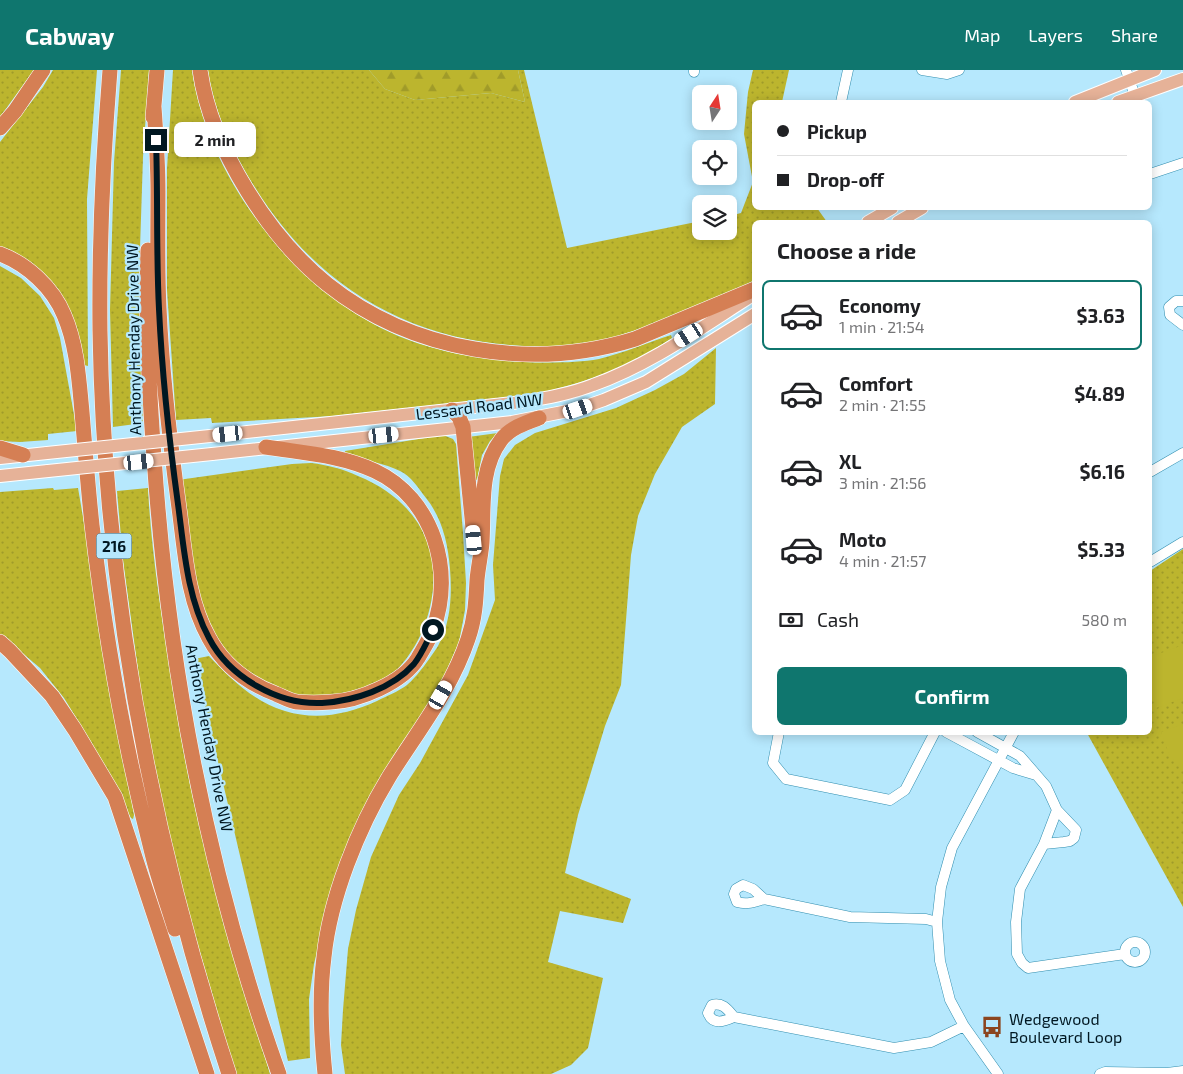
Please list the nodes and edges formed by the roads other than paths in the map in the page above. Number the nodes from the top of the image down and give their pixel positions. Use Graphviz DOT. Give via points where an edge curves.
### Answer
graph roads {
  1 [pos="43,70"];
  2 [pos="110,70"];
  3 [pos="157,70"];
  4 [pos="200,70"];
  5 [pos="848,70"];
  6 [pos="922,70"];
  7 [pos="959,70"];
  8 [pos="1155,70"];
  9 [pos="1128,75"];
  10 [pos="1183,79"];
  11 [pos="1135,96"];
  12 [pos="841,100"];
  13 [pos="1080,100"];
  14 [pos="1124,100"];
  15 [pos="154,107"];
  16 [pos="0,128"];
  17 [pos="1183,163"];
  18 [pos="1152,173"];
  19 [pos="889,210"];
  20 [pos="919,210"];
  21 [pos="871,220"];
  22 [pos="901,220"];
  23 [pos="0,254"];
  24 [pos="752,290"];
  25 [pos="752,296"];
  26 [pos="1183,301"];
  27 [pos="752,316"];
  28 [pos="1183,325"];
  29 [pos="452,410"];
  30 [pos="539,418"];
  31 [pos="463,427"];
  32 [pos="0,448"];
  33 [pos="266,448"];
  34 [pos="1183,453"];
  35 [pos="23,456"];
  36 [pos="0,458"];
  37 [pos="1152,471"];
  38 [pos="0,476"];
  39 [pos="1183,542"];
  40 [pos="1152,561"];
  41 [pos="477,579"];
  42 [pos="0,642"];
  43 [pos="778,735"];
  44 [pos="933,735"];
  45 [pos="952,735"];
  46 [pos="982,735"];
  47 [pos="1012,735"];
  48 [pos="1006,748"];
  49 [pos="999,760"];
  50 [pos="1037,775"];
  51 [pos="1058,810"];
  52 [pos="1044,844"];
  53 [pos="764,899"];
  54 [pos="937,922"];
  55 [pos="1125,954"];
  56 [pos="209,1013"];
  57 [pos="734,1017"];
  58 [pos="964,1026"];
  59 [pos="1183,1071"];
  60 [pos="207,1074"];
  61 [pos="229,1074"];
  62 [pos="279,1074"];
  63 [pos="325,1074"];
  64 [pos="998,1074"];
  65 [pos="1100,1074"];
  1 -- 16 [label="highway"];
  2 -- 56 [label="highway, Anthony Henday Drive NW / 216" via="102,206 100,330 112,527 121,609 147,769 182,919"];
  3 -- 15 [label="highway, Anthony Henday Drive NW"];
  4 -- 24 [label="highway" via="202,88 214,124 232,166 275,231 328,284 376,315 418,334 498,353 574,352 635,339"];
  5 -- 12 [label="street"];
  6 -- 7 [label="street" via="947,74"];
  8 -- 9 [label="main road"];
  9 -- 11 [label="street"];
  9 -- 13 [label="main road"];
  10 -- 11 [label="main road"];
  11 -- 14 [label="main road"];
  15 -- 33 [label="highway" via="164,383 190,587 199,616 210,640 239,674 256,686 294,702 340,702 385,686 414,664 433,630 439,609 441,567 438,547 429,526 416,504 398,485 376,471 335,458"];
  15 -- 62 [label="highway, Anthony Henday Drive NW" via="147,256 148,346 167,602 188,734 205,813 233,929"];
  17 -- 18 [label="street"];
  19 -- 21 [label="main road"];
  20 -- 22 [label="main road"];
  23 -- 56 [label="highway" via="28,269 49,290 64,314 71,336 79,379 93,534 125,734 152,853 179,943"];
  25 -- 29 [label="main road, Lessard Road NW" via="652,358 594,385 529,401"];
  26 -- 28 [label="street" via="1176,301 1169,307 1170,314"];
  27 -- 30 [label="main road, Lessard Road NW" via="646,382 587,406"];
  29 -- 31 [label="highway"];
  29 -- 35 [label="main road, Lessard Road NW, bridge"];
  30 -- 31 [label="main road, Lessard Road NW"];
  30 -- 41 [label="highway" via="508,432 488,462"];
  31 -- 33 [label="main road, Lessard Road NW"];
  31 -- 41 [label="highway"];
  32 -- 35 [label="highway"];
  33 -- 38 [label="main road, Lessard Road NW, bridge"];
  34 -- 37 [label="street"];
  35 -- 36 [label="main road, Lessard Road NW"];
  39 -- 40 [label="street"];
  41 -- 63 [label="highway" via="474,618 456,669 374,804 343,876 324,955 321,993"];
  42 -- 60 [label="highway" via="52,696 115,797"];
  43 -- 44 [label="street" via="773,763 786,779 890,800 905,790"];
  45 -- 49 [label="street"];
  46 -- 48 [label="street"];
  47 -- 48 [label="street"];
  48 -- 49 [label="street"];
  48 -- 50 [label="street" via="1020,756"];
  49 -- 50 [label="street"];
  49 -- 54 [label="street" via="952,848 941,887"];
  50 -- 51 [label="street"];
  51 -- 52 [label="street"];
  51 -- 52 [label="street" via="1076,830 1074,838"];
  52 -- 55 [label="street" via="1020,889 1016,922 1017,954 1022,963 1028,968"];
  53 -- 54 [label="street" via="850,917"];
  54 -- 58 [label="street" via="940,961 950,1000"];
  56 -- 61 [label="highway, Anthony Henday Drive NW / 216"];
  57 -- 58 [label="street" via="894,1048 931,1042"];
  58 -- 64 [label="street"];
  59 -- 65 [label="street"];
}
